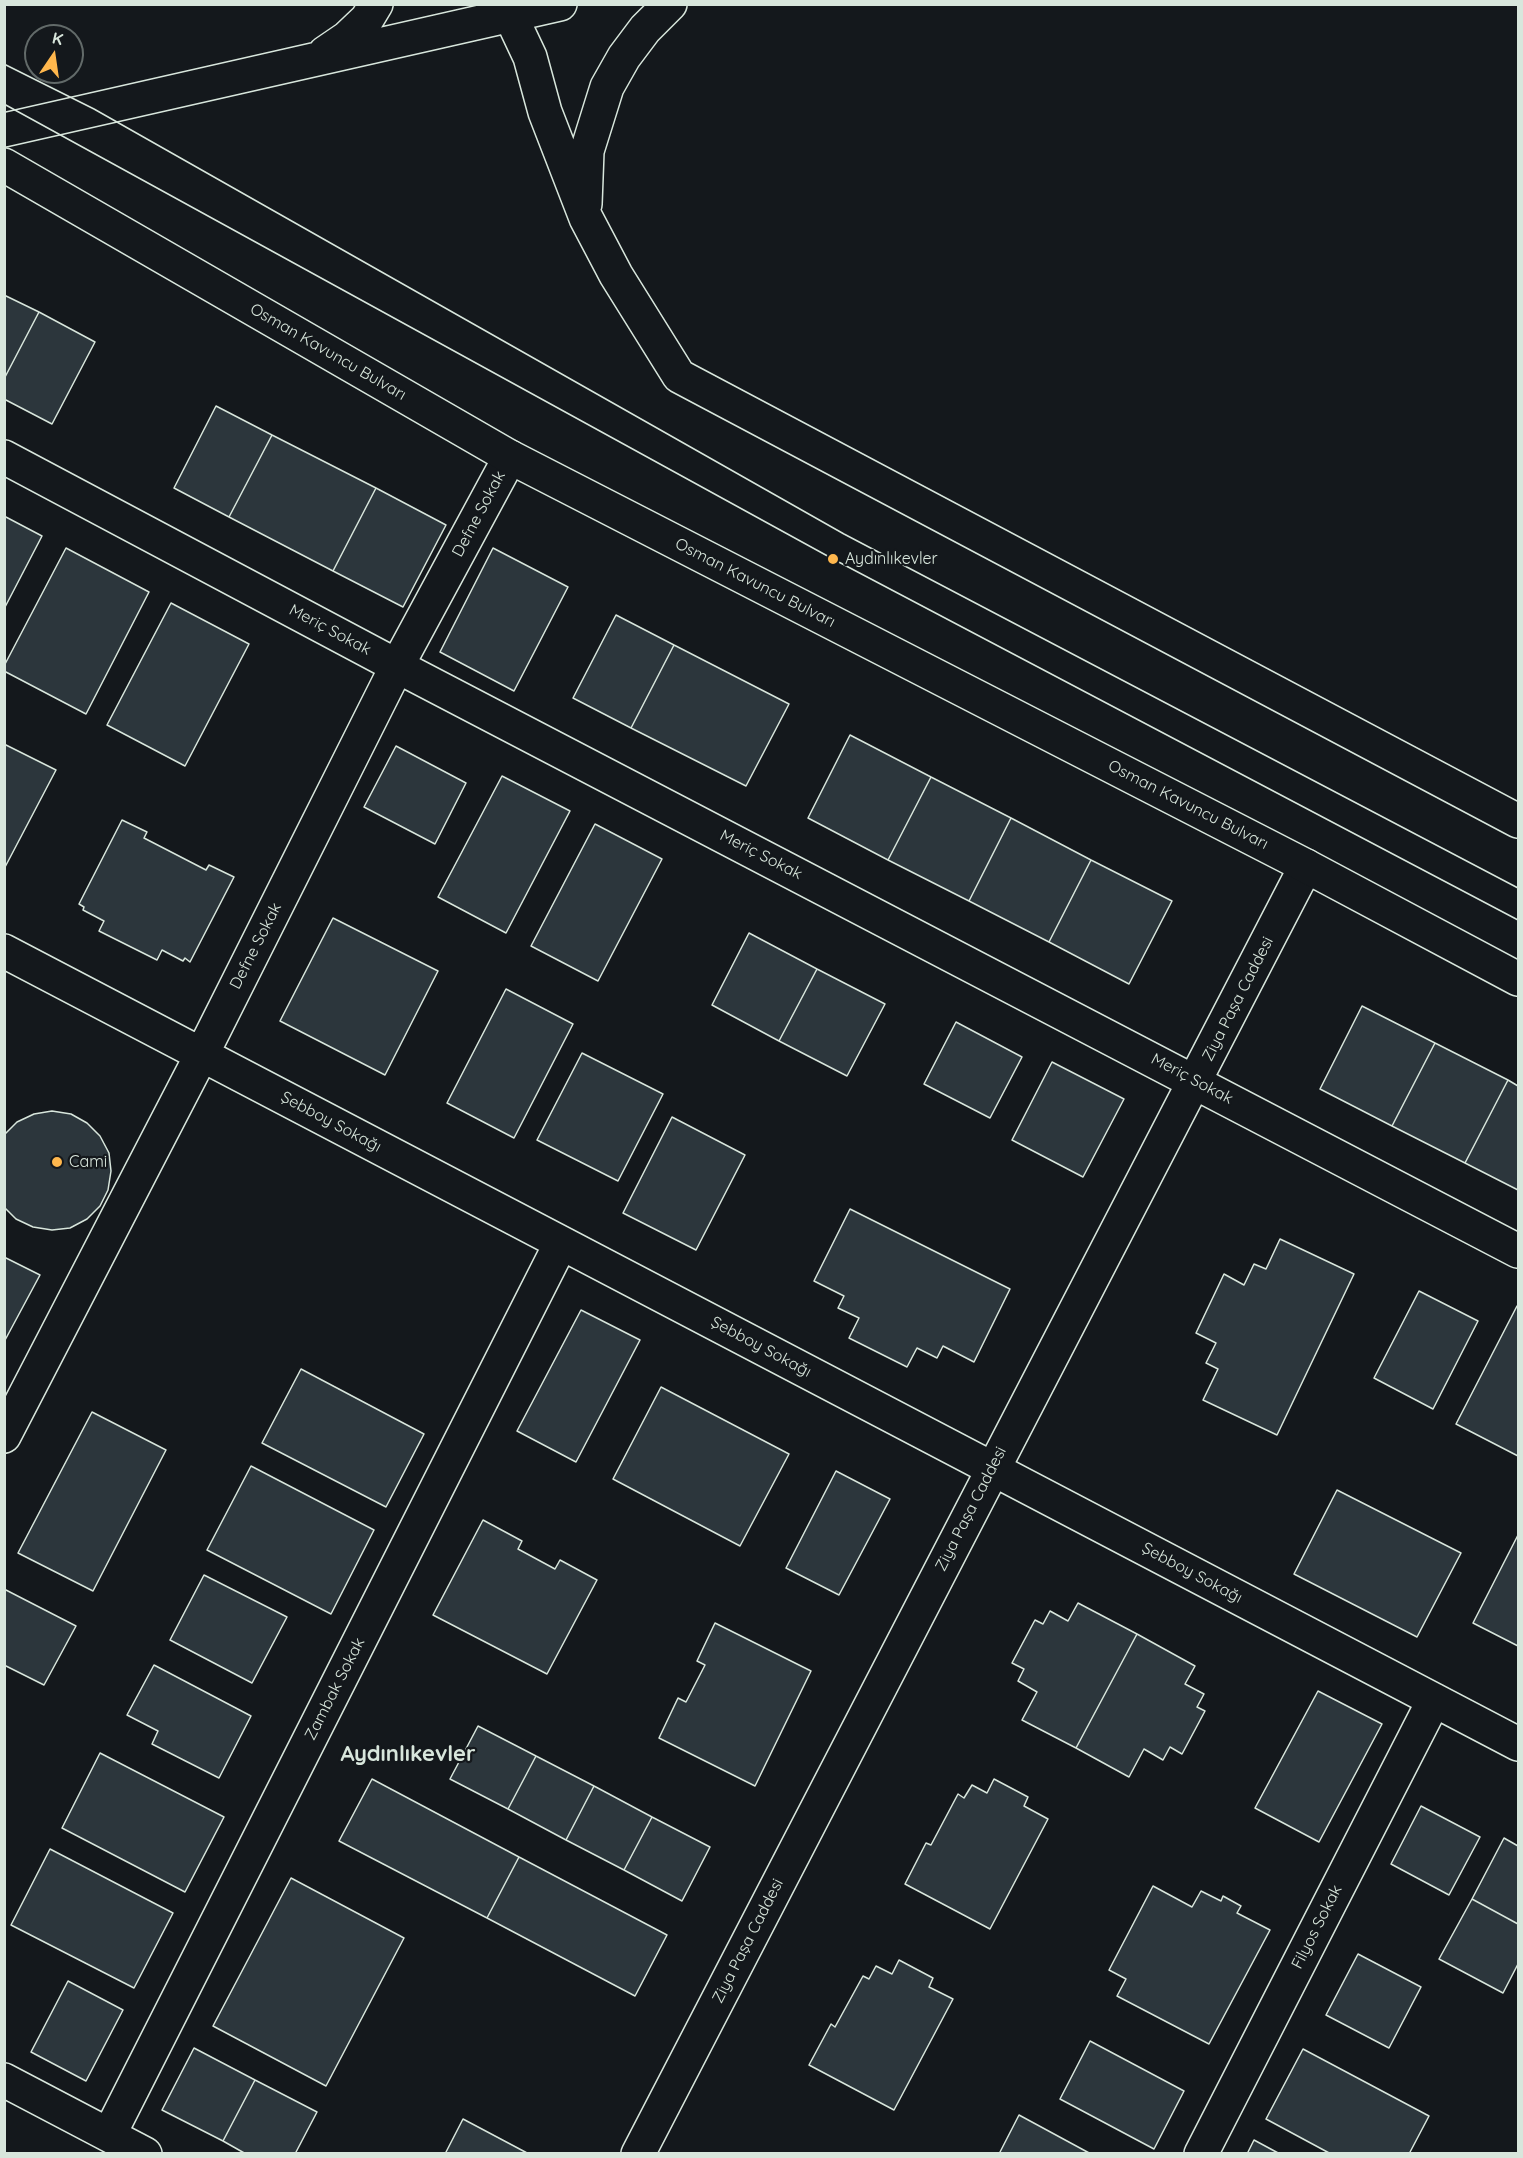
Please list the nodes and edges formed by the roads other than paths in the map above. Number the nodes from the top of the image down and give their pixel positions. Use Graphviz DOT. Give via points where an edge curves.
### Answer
graph roads {
  1 [pos="376,4"];
  2 [pos="560,4"];
  3 [pos="670,4"];
  4 [pos="508,10"];
  5 [pos="298,64"];
  6 [pos="4,130"];
  7 [pos="4,165"];
  8 [pos="586,218"];
  9 [pos="4,457"];
  10 [pos="510,457"];
  11 [pos="398,666"];
  12 [pos="1518,821"];
  13 [pos="1306,866"];
  14 [pos="4,951"];
  15 [pos="1518,979"];
  16 [pos="202,1054"];
  17 [pos="1196,1081"];
  18 [pos="561,1242"];
  19 [pos="1518,1251"];
  20 [pos="4,1436"];
  21 [pos="992,1468"];
  22 [pos="1434,1700"];
  23 [pos="1518,1744"];
  24 [pos="4,2080"];
  25 [pos="110,2135"];
  26 [pos="145,2154"];
  27 [pos="639,2154"];
  28 [pos="1201,2154"];
  1 -- 5 [label="main road" via="347,38"];
  2 -- 4 [label="main road"];
  3 -- 8 [label="main road" via="645,29 607,87 587,151"];
  4 -- 5 [label="main road"];
  4 -- 8 [label="main road" via="530,57 545,112"];
  5 -- 6 [label="main road"];
  7 -- 10 [label="main road, Osman Kavuncu Bulvarı"];
  8 -- 12 [label="main road" via="616,275 679,376"];
  9 -- 11 [label="main road, Meriç Sokak"];
  10 -- 11 [label="main road, Defne Sokak"];
  10 -- 13 [label="main road, Osman Kavuncu Bulvarı"];
  11 -- 16 [label="main road, Defne Sokak"];
  11 -- 17 [label="main road, Meriç Sokak"];
  13 -- 15 [label="main road, Osman Kavuncu Bulvarı"];
  13 -- 17 [label="main road, Ziya Paşa Caddesi"];
  14 -- 16 [label="main road, Şebboy Sokağı"];
  16 -- 18 [label="main road, Şebboy Sokağı"];
  16 -- 20 [label="main road, Defne Sokak"];
  17 -- 19 [label="main road, Meriç Sokak"];
  17 -- 21 [label="main road, Ziya Paşa Caddesi"];
  18 -- 21 [label="main road, Şebboy Sokağı"];
  18 -- 25 [label="main road, Zambak Sokak"];
  21 -- 22 [label="main road, Şebboy Sokağı"];
  21 -- 27 [label="main road, Ziya Paşa Caddesi"];
  22 -- 23 [label="main road, Şebboy Sokağı"];
  22 -- 28 [label="main road, Filyos Sokak"];
  24 -- 25 [label="main road"];
  25 -- 26 [label="main road"];
}
